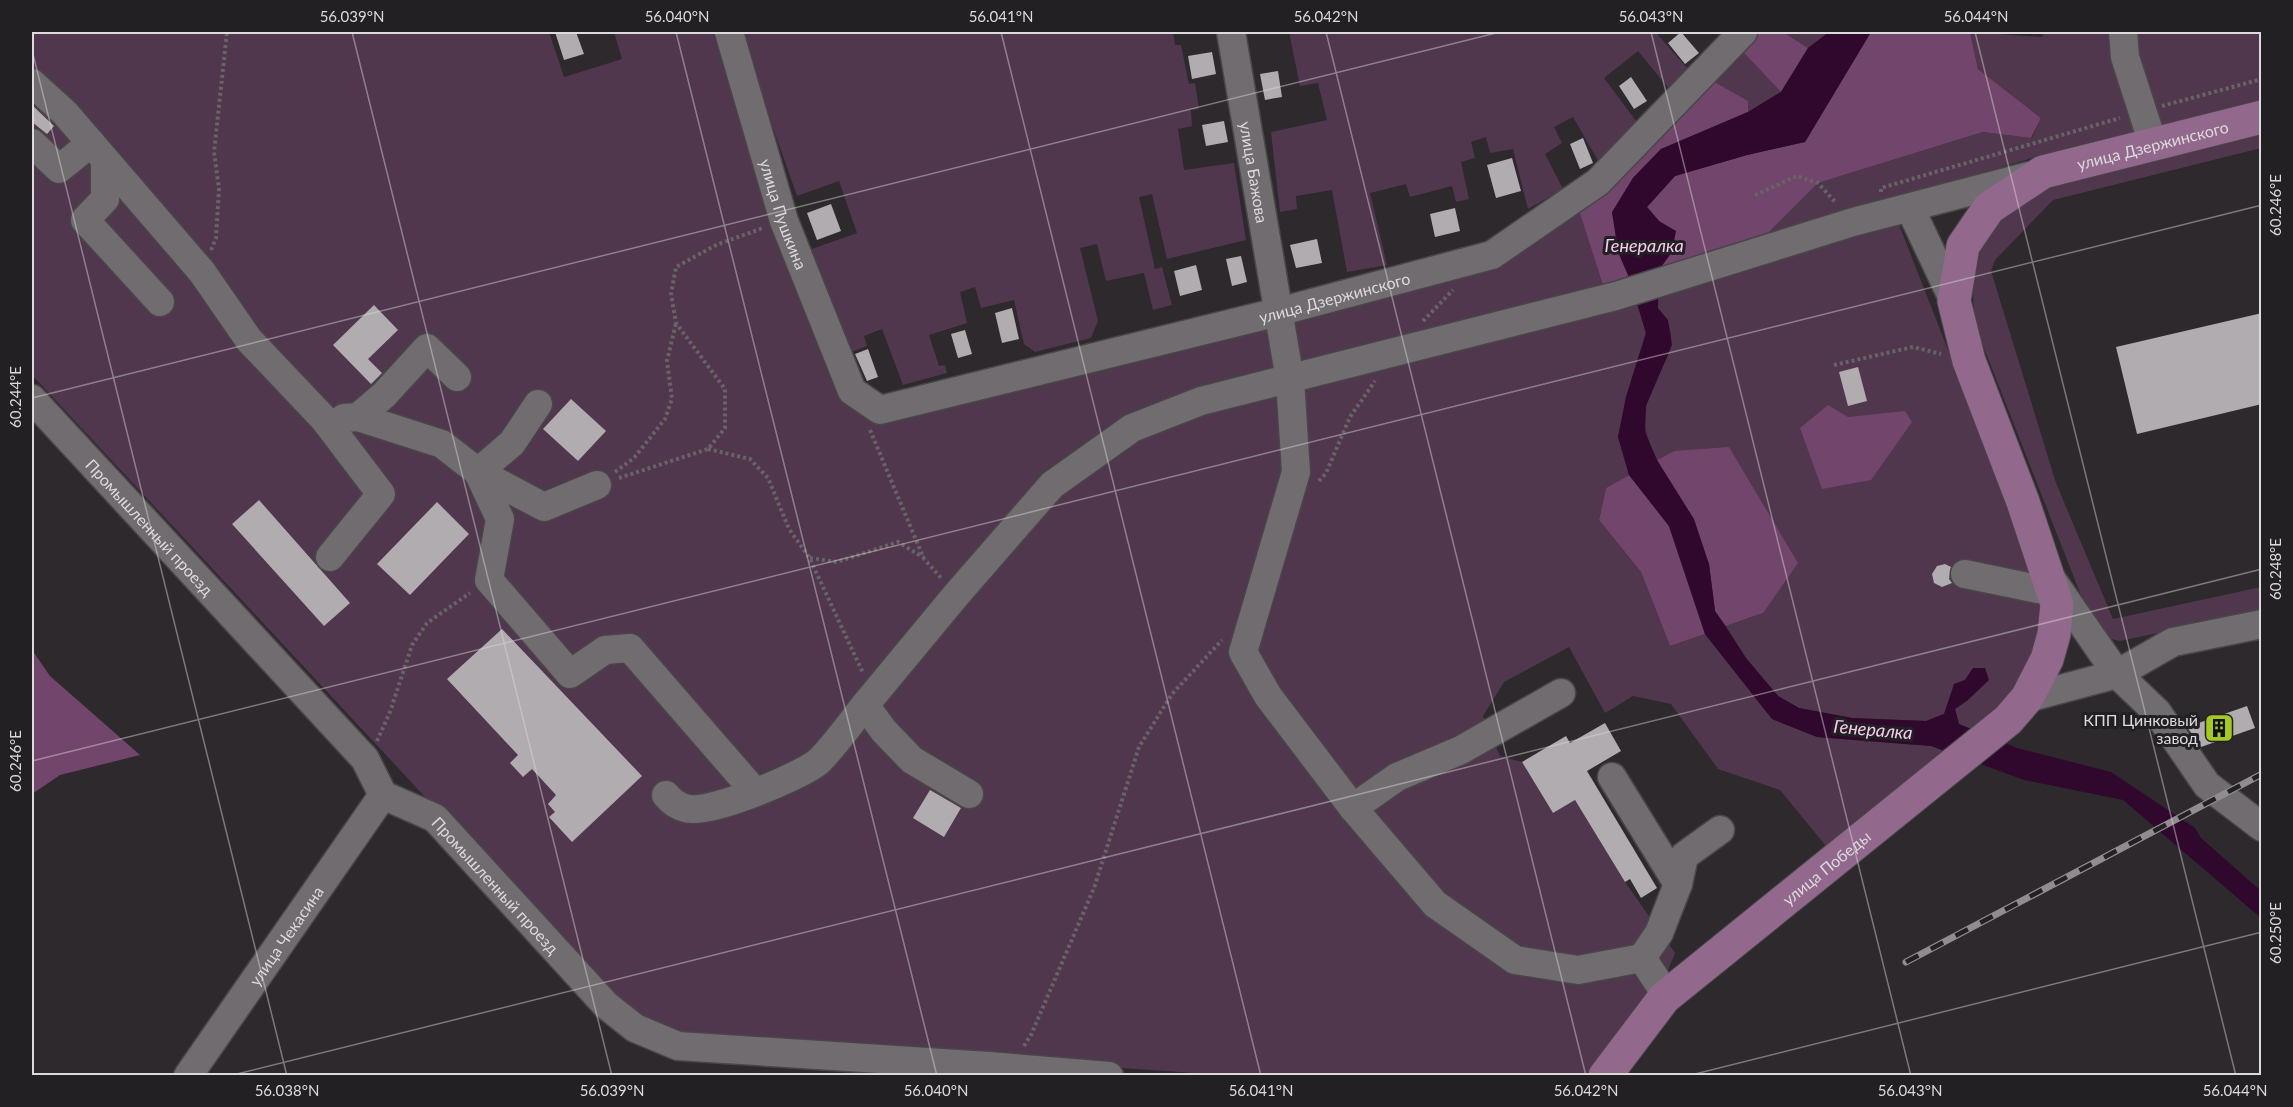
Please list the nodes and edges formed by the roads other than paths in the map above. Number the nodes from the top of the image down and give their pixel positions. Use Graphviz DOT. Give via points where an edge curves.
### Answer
graph roads {
  1 [pos="729,32"];
  2 [pos="1231,32"];
  3 [pos="1743,32"];
  4 [pos="2123,32"];
  5 [pos="32,83"];
  6 [pos="2262,117"];
  7 [pos="32,143"];
  8 [pos="2153,144"];
  9 [pos="98,152"];
  10 [pos="2043,172"];
  11 [pos="1910,208"];
  12 [pos="1954,301"];
  13 [pos="160,302"];
  14 [pos="1278,312"];
  15 [pos="457,377"];
  16 [pos="1290,380"];
  17 [pos="852,391"];
  18 [pos="32,399"];
  19 [pos="538,404"];
  20 [pos="358,417"];
  21 [pos="324,419"];
  22 [pos="478,472"];
  23 [pos="597,486"];
  24 [pos="330,557"];
  25 [pos="1965,574"];
  26 [pos="2051,583"];
  27 [pos="2262,624"];
  28 [pos="2117,674"];
  29 [pos="1561,693"];
  30 [pos="869,700"];
  31 [pos="2017,709"];
  32 [pos="1612,777"];
  33 [pos="755,792"];
  34 [pos="969,794"];
  35 [pos="383,795"];
  36 [pos="666,795"];
  37 [pos="1353,808"];
  38 [pos="2262,827"];
  39 [pos="1720,830"];
  40 [pos="1678,884"];
  41 [pos="1642,958"];
  42 [pos="1664,998"];
  43 [pos="989,1071"];
  44 [pos="188,1076"];
  45 [pos="1109,1076"];
  46 [pos="1605,1076"];
  1 -- 17 [label="street, улица Пушкина" via="784,221"];
  2 -- 14 [label="street, улица Бажова"];
  3 -- 14 [label="street, улица Дзержинского" via="1598,182 1492,255"];
  4 -- 8 [label="street" via="2125,57"];
  5 -- 9 [label="street"];
  6 -- 8 [label="main road, улица Дзержинского"];
  7 -- 9 [label="street" via="60,169"];
  8 -- 10 [label="main road, улица Дзержинского"];
  9 -- 13 [label="street" via="105,199 85,220"];
  9 -- 21 [label="street" via="202,272 249,340"];
  10 -- 11 [label="street"];
  10 -- 12 [label="main road, улица Дзержинского" via="1989,208 1963,246"];
  11 -- 12 [label="street"];
  11 -- 16 [label="street" via="1616,296"];
  12 -- 26 [label="main road, улица Победы" via="1969,361"];
  14 -- 16 [label="street, улица Бажова"];
  14 -- 17 [label="street, улица Дзержинского" via="880,410"];
  15 -- 20 [label="street" via="427,348"];
  16 -- 30 [label="street" via="1200,401 1132,428 1052,486"];
  16 -- 37 [label="street, улица Бажова" via="1296,472 1243,652 1268,696"];
  18 -- 35 [label="street, Промышленный проезд" via="365,759"];
  19 -- 22 [label="street" via="512,443"];
  20 -- 21 [label="street"];
  20 -- 22 [label="street" via="442,444"];
  21 -- 24 [label="street" via="381,494"];
  22 -- 23 [label="street" via="544,507"];
  22 -- 33 [label="street" via="500,519 489,580 570,674 605,650 630,648"];
  25 -- 26 [label="street" via="2038,589"];
  26 -- 28 [label="street"];
  26 -- 31 [label="main road, улица Победы" via="2057,604 2054,634 2047,659"];
  27 -- 28 [label="street" via="2173,642"];
  28 -- 31 [label="street"];
  28 -- 38 [label="street" via="2157,711 2207,785"];
  29 -- 37 [label="street" via="1461,750 1397,777"];
  30 -- 33 [label="street" via="817,762"];
  30 -- 34 [label="street" via="884,732 912,760"];
  31 -- 42 [label="main road, улица Победы"];
  32 -- 40 [label="street"];
  33 -- 36 [label="street" via="702,810 686,809"];
  35 -- 43 [label="street, Промышленный проезд" via="435,818 606,1005 635,1028 678,1046"];
  35 -- 44 [label="street, улица Чекасина"];
  37 -- 41 [label="street, улица Бажова" via="1434,904 1515,960 1578,970"];
  39 -- 40 [label="street" via="1684,856"];
  40 -- 41 [label="street" via="1659,933"];
  41 -- 42 [label="street"];
  42 -- 46 [label="main road, улица Победы"];
  43 -- 45 [label="street, Промышленный проезд"];
}
